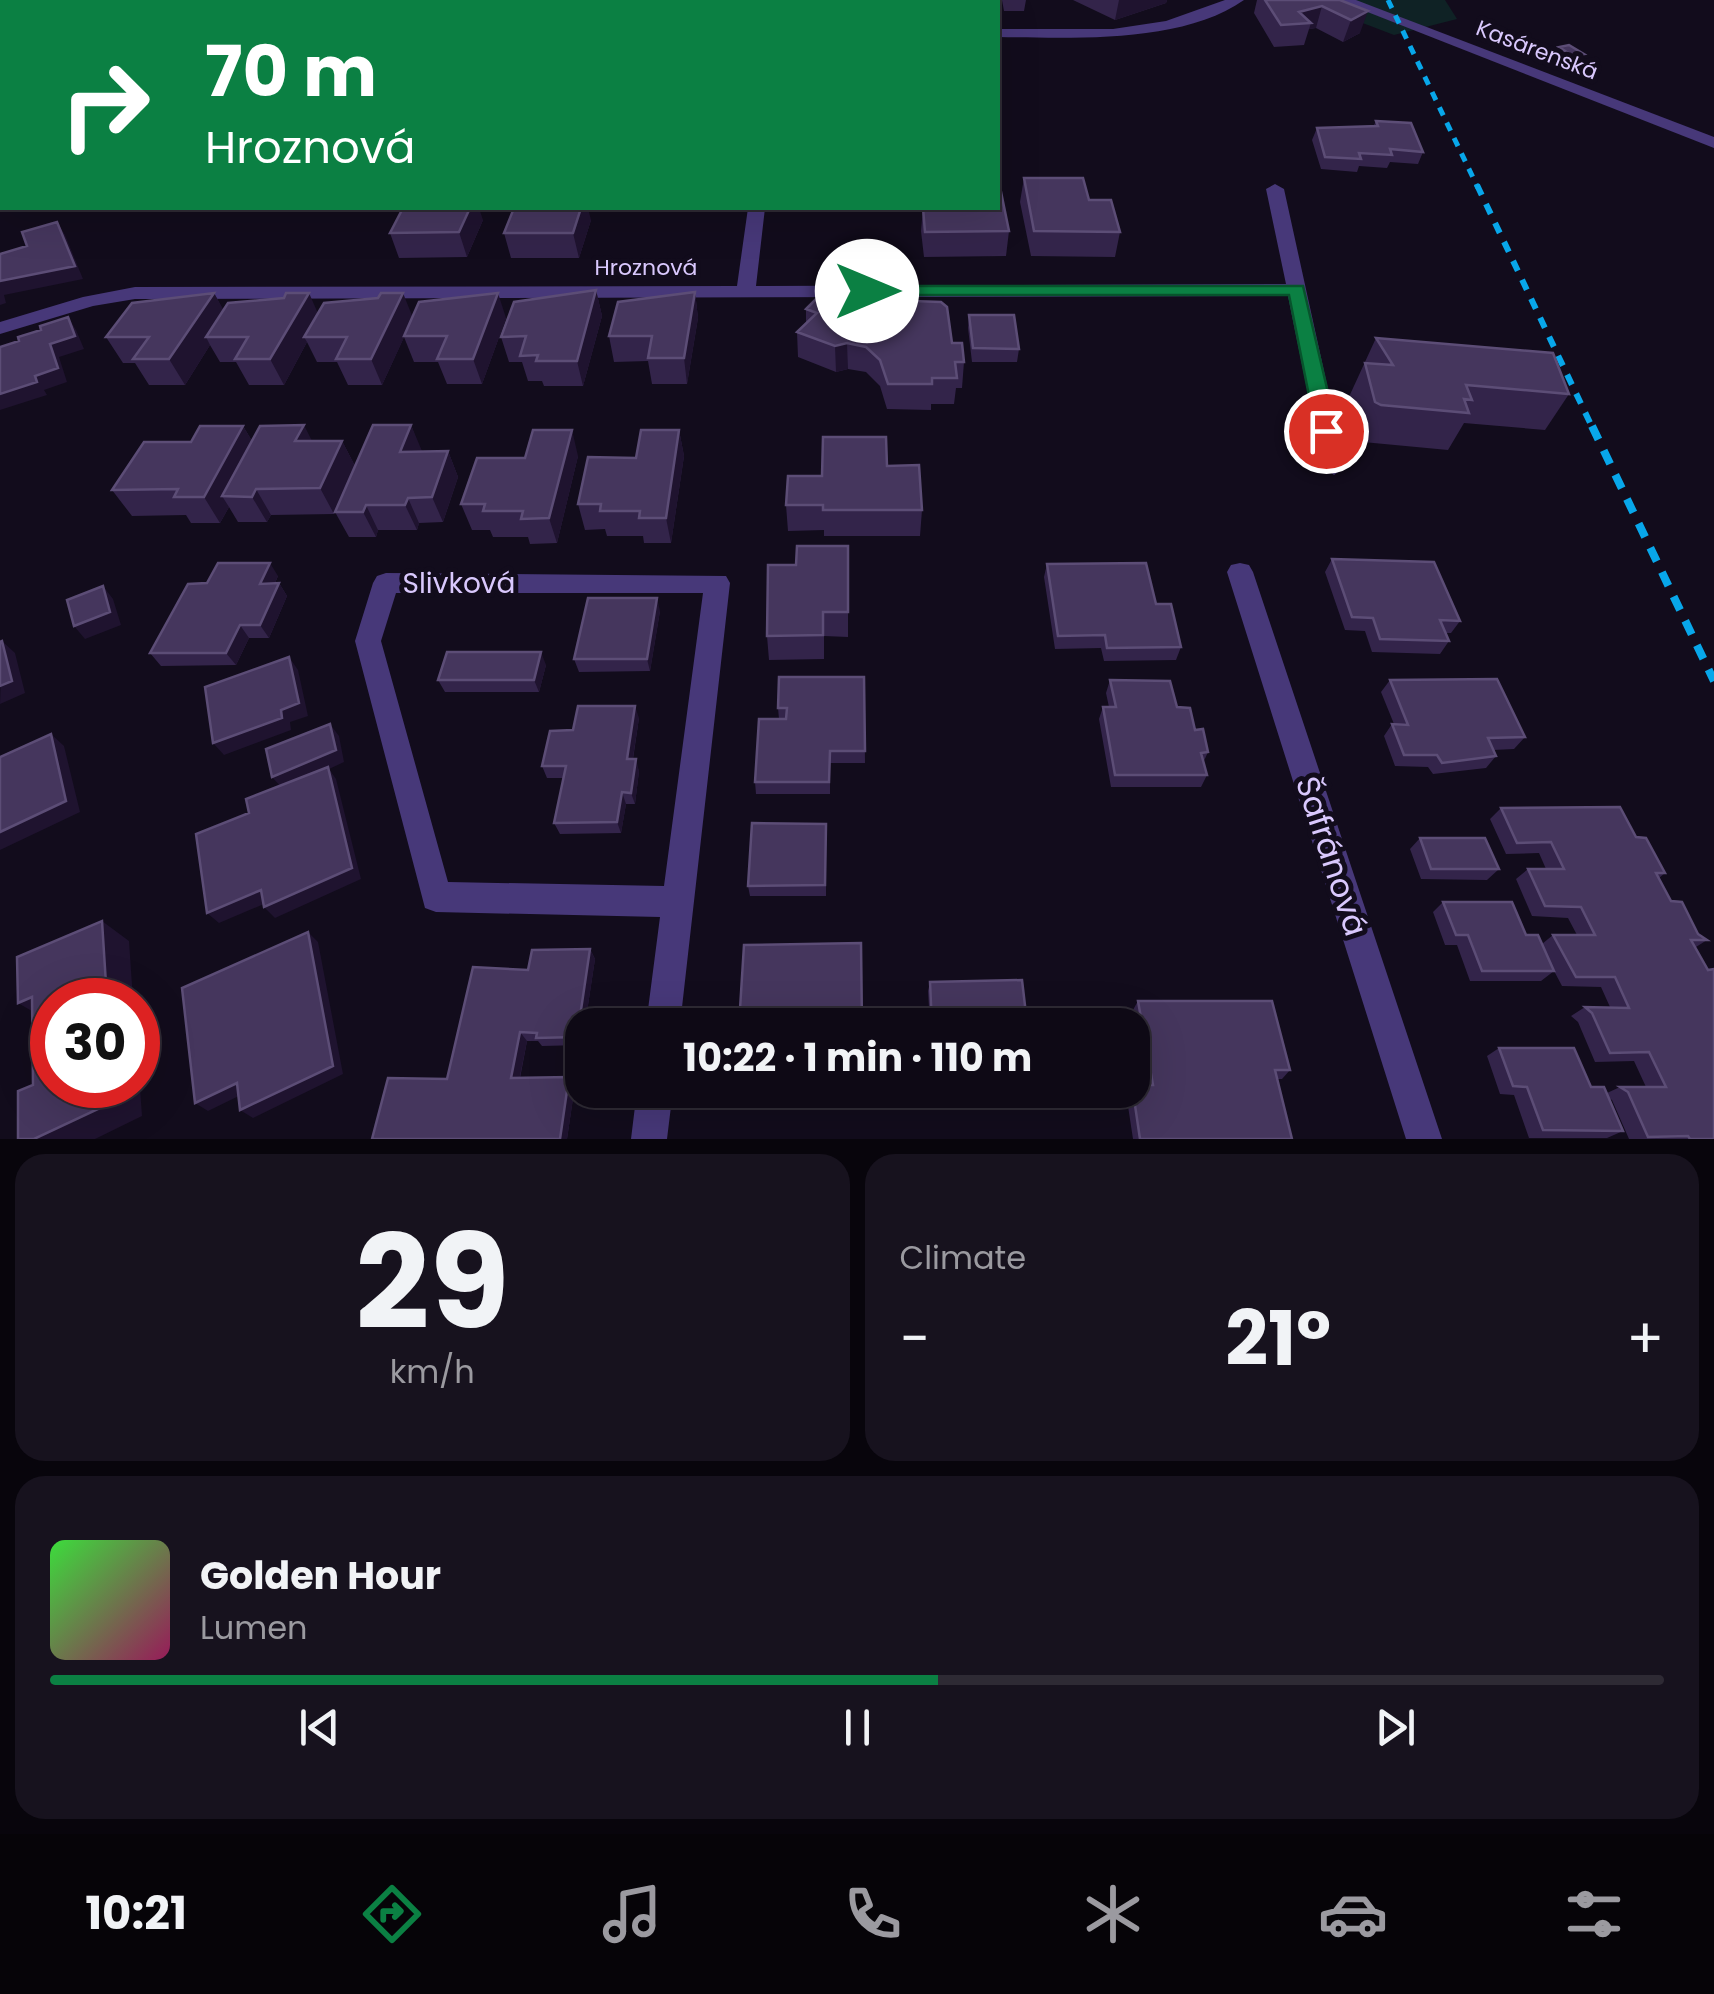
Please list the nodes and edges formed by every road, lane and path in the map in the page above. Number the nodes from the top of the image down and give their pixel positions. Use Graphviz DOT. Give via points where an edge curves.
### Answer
graph roads {
  1 [pos="1237,0"];
  2 [pos="1344,0"];
  3 [pos="1000,33"];
  4 [pos="1714,143"];
  5 [pos="1276,189"];
  6 [pos="756,210"];
  7 [pos="1296,290"];
  8 [pos="746,292"];
  9 [pos="0,328"];
  10 [pos="1334,467"];
  11 [pos="1240,572"];
  12 [pos="678,902"];
  13 [pos="665,1008"];
  14 [pos="653,1108"];
  15 [pos="649,1139"];
  16 [pos="1424,1139"];
  1 -- 3 [label="street" via="1169,25 1112,33"];
  2 -- 4 [label="street, Kasárenská"];
  5 -- 7 [label="street"];
  6 -- 8 [label="street"];
  7 -- 8 [label="street, Hroznová"];
  7 -- 10 [label="street"];
  8 -- 9 [label="street, Hroznová" via="136,293"];
  11 -- 16 [label="street, Šafránová"];
  12 -- 12 [label="street, Slivková" via="717,584 386,583 368,642 436,897"];
  12 -- 13 [label="street, Slivková"];
  14 -- 15 [label="street"];
}
